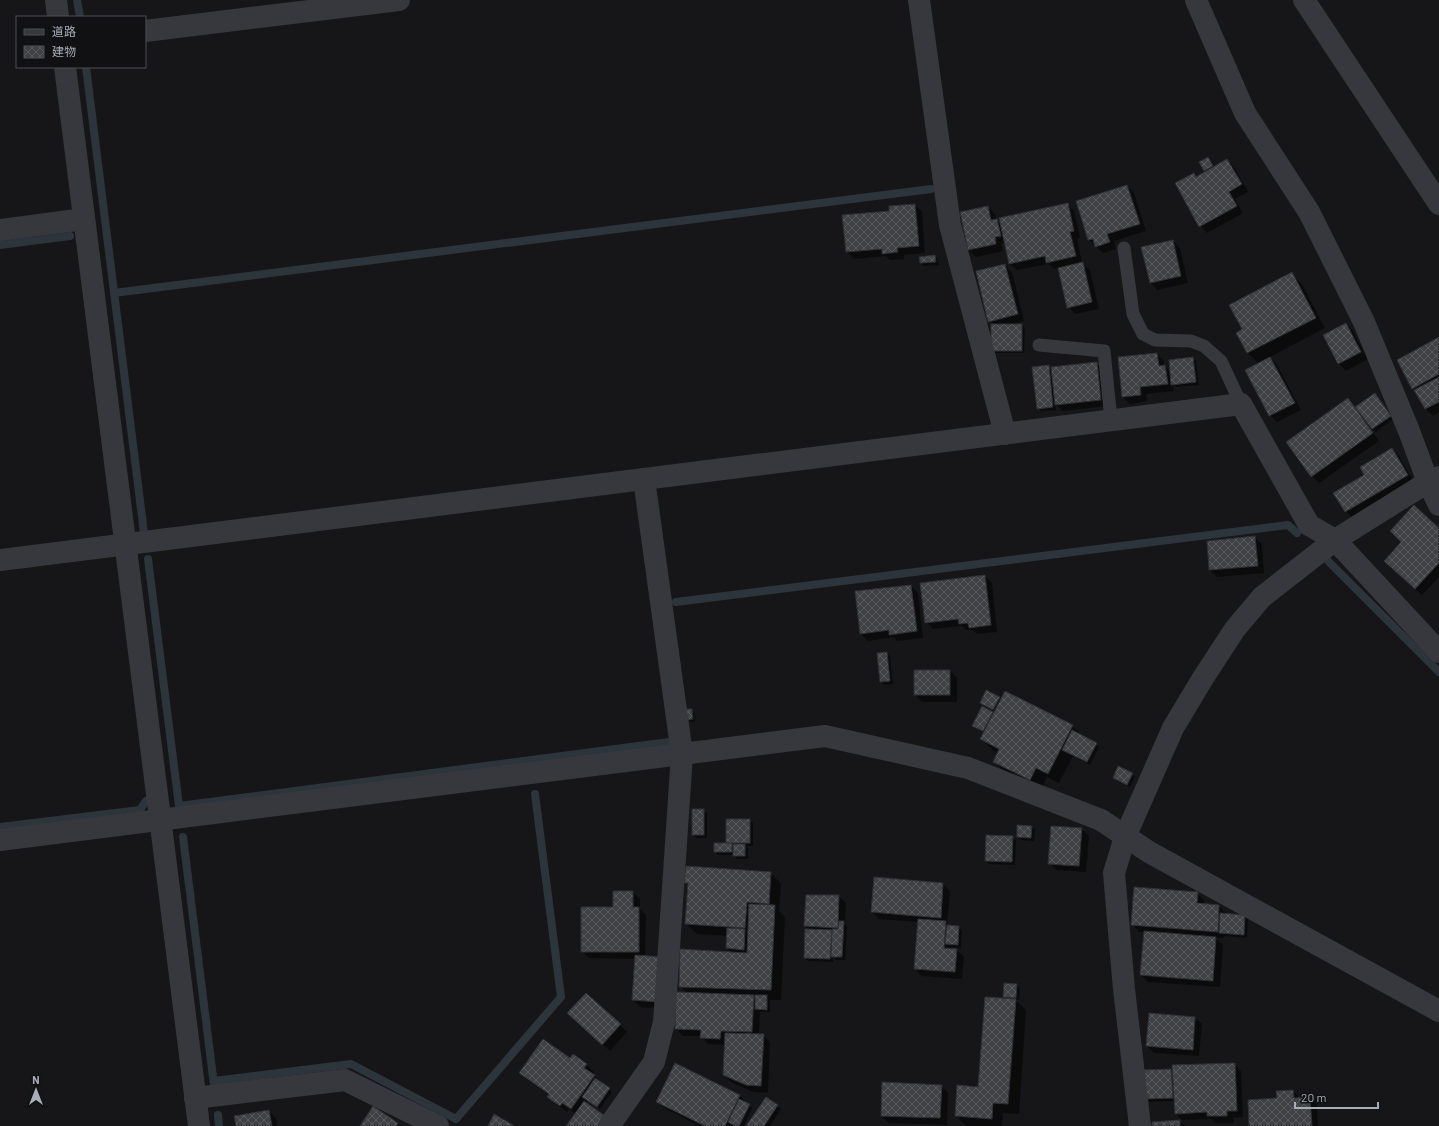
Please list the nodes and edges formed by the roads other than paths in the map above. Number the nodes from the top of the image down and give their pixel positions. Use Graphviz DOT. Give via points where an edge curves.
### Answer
graph roads {
  1 [pos="56,0"];
  2 [pos="399,0"];
  3 [pos="919,0"];
  4 [pos="1196,0"];
  5 [pos="1304,0"];
  6 [pos="58,16"];
  7 [pos="146,31"];
  8 [pos="65,68"];
  9 [pos="1439,204"];
  10 [pos="84,219"];
  11 [pos="0,230"];
  12 [pos="1124,248"];
  13 [pos="1039,345"];
  14 [pos="1241,404"];
  15 [pos="1111,420"];
  16 [pos="1005,434"];
  17 [pos="644,479"];
  18 [pos="1434,480"];
  19 [pos="1439,505"];
  20 [pos="1335,540"];
  21 [pos="124,544"];
  22 [pos="0,560"];
  23 [pos="1439,652"];
  24 [pos="682,754"];
  25 [pos="159,821"];
  26 [pos="1125,837"];
  27 [pos="0,840"];
  28 [pos="1439,1011"];
  29 [pos="195,1098"];
  30 [pos="199,1126"];
  31 [pos="438,1126"];
  32 [pos="609,1126"];
  33 [pos="1140,1126"];
  1 -- 6 [label="street"];
  2 -- 7 [label="street"];
  3 -- 16 [label="street" via="950,225"];
  4 -- 18 [label="street" via="1245,114 1309,212 1364,322 1409,431"];
  5 -- 9 [label="street"];
  8 -- 10 [label="street"];
  10 -- 11 [label="street"];
  10 -- 21 [label="street"];
  12 -- 14 [label="lane" via="1133,314 1143,334 1154,340 1191,341 1204,346 1221,361"];
  13 -- 15 [label="lane" via="1104,351"];
  14 -- 15 [label="street"];
  14 -- 20 [label="street" via="1309,525"];
  15 -- 16 [label="street"];
  16 -- 17 [label="street"];
  17 -- 21 [label="street"];
  17 -- 24 [label="street"];
  18 -- 19 [label="street"];
  18 -- 20 [label="street"];
  20 -- 23 [label="street"];
  20 -- 26 [label="street" via="1262,597 1235,629 1173,728"];
  21 -- 22 [label="street"];
  21 -- 25 [label="street"];
  24 -- 25 [label="street"];
  24 -- 26 [label="street" via="825,736 968,768 1101,820"];
  24 -- 32 [label="street" via="664,1022 654,1062"];
  25 -- 27 [label="street"];
  25 -- 29 [label="street"];
  26 -- 28 [label="street"];
  26 -- 33 [label="street" via="1114,873"];
  29 -- 30 [label="street"];
  29 -- 31 [label="street" via="345,1080"];
}
